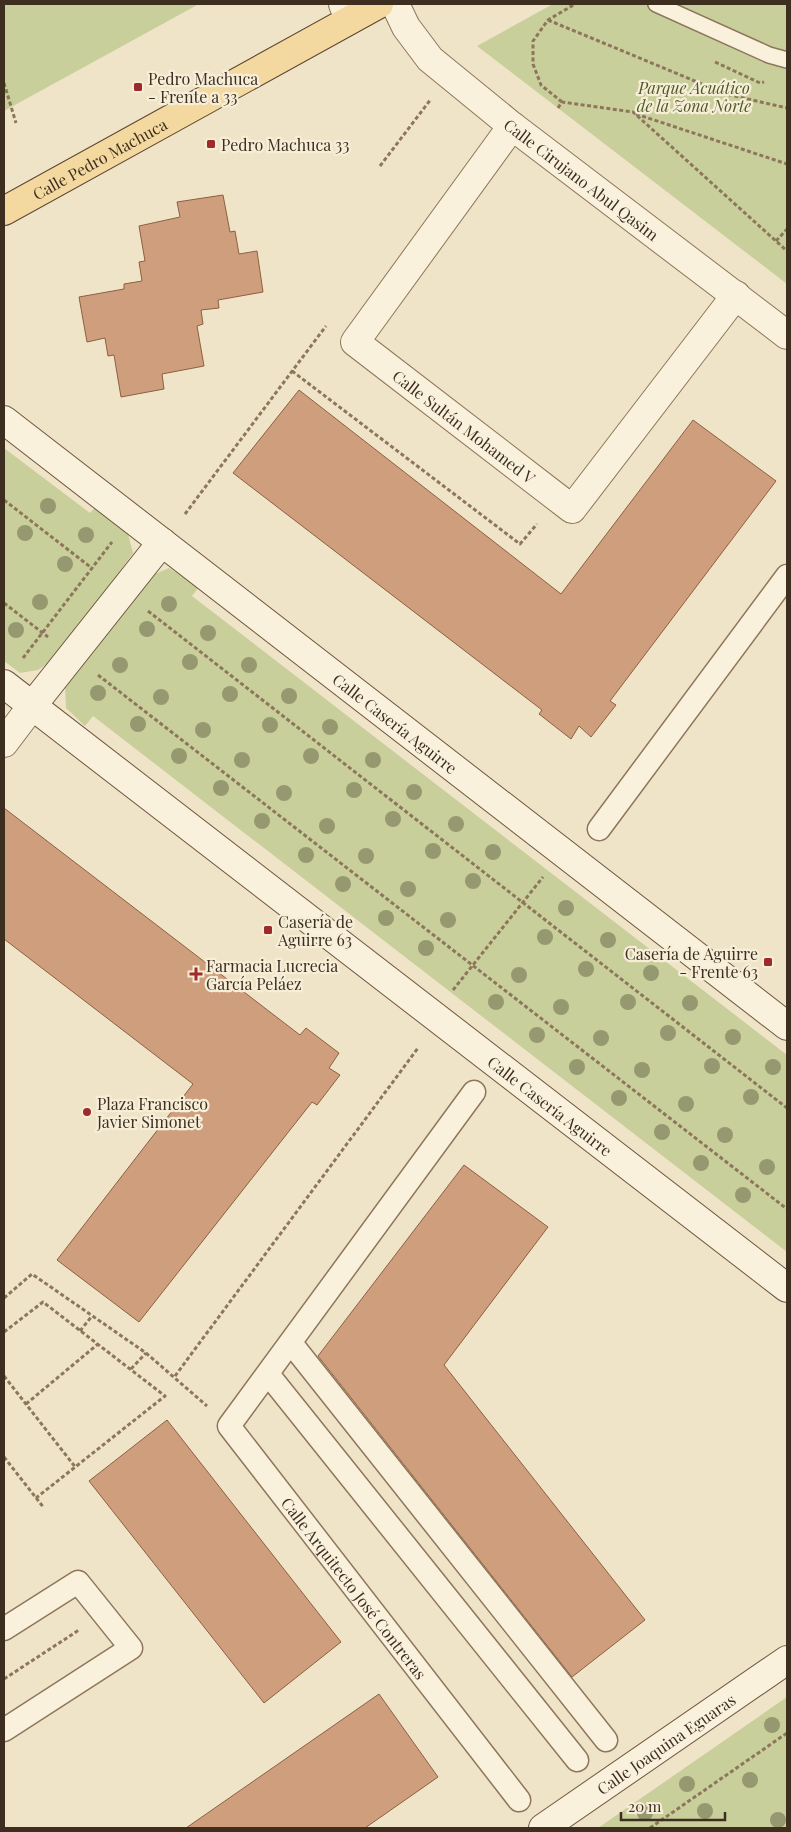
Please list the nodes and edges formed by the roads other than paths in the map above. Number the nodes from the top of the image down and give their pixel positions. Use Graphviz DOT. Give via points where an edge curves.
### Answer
graph roads {
  1 [pos="379,4"];
  2 [pos="395,4"];
  3 [pos="656,4"];
  4 [pos="346,12"];
  5 [pos="787,60"];
  6 [pos="512,126"];
  7 [pos="4,211"];
  8 [pos="736,295"];
  9 [pos="787,335"];
  10 [pos="4,420"];
  11 [pos="162,542"];
  12 [pos="787,576"];
  13 [pos="4,684"];
  14 [pos="32,706"];
  15 [pos="4,743"];
  16 [pos="599,829"];
  17 [pos="787,1026"];
  18 [pos="474,1092"];
  19 [pos="787,1288"];
  20 [pos="291,1343"];
  21 [pos="268,1374"];
  22 [pos="4,1629"];
  23 [pos="787,1660"];
  24 [pos="4,1730"];
  25 [pos="606,1740"];
  26 [pos="577,1760"];
  27 [pos="519,1800"];
  28 [pos="543,1828"];
  1 -- 4 [label="main road, Calle Pedro Machuca"];
  2 -- 6 [label="main road, Calle Cirujano Abul Qasim" via="406,28 430,59"];
  3 -- 5 [label="lane"];
  4 -- 7 [label="main road, Calle Pedro Machuca"];
  6 -- 8 [label="main road, Calle Cirujano Abul Qasim"];
  6 -- 8 [label="main road, Calle Sultán Mohamed V" via="355,342 572,509"];
  8 -- 9 [label="main road, Calle Cirujano Abul Qasim"];
  10 -- 11 [label="main road, Calle Casería Aguirre"];
  11 -- 14 [label="main road"];
  11 -- 17 [label="main road, Calle Casería Aguirre"];
  12 -- 16 [label="street"];
  13 -- 14 [label="main road, Calle Casería Aguirre"];
  14 -- 15 [label="main road"];
  14 -- 19 [label="main road, Calle Casería Aguirre"];
  18 -- 20 [label="street"];
  20 -- 21 [label="street"];
  20 -- 25 [label="street"];
  21 -- 26 [label="street"];
  21 -- 27 [label="street, Calle Arquitecto José Contreras" via="229,1426"];
  22 -- 24 [label="street" via="78,1582 131,1648"];
  23 -- 28 [label="main road, Calle Joaquina Eguaras"];
}
